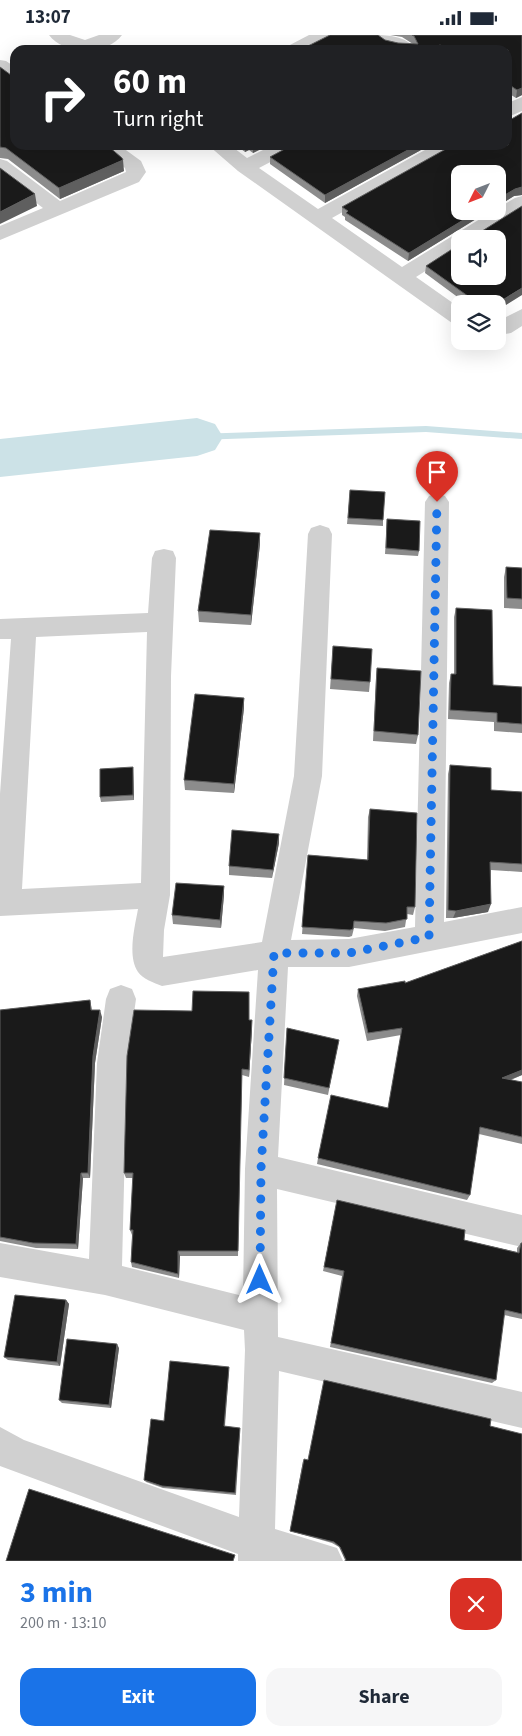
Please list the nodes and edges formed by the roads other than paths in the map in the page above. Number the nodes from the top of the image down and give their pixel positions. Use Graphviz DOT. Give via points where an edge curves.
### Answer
graph roads {
  1 [pos="58,35"];
  2 [pos="113,35"];
  3 [pos="323,35"];
  4 [pos="380,35"];
  5 [pos="73,45"];
  6 [pos="90,45"];
  7 [pos="304,45"];
  8 [pos="398,45"];
  9 [pos="114,150"];
  10 [pos="224,150"];
  11 [pos="278,150"];
  12 [pos="439,150"];
  13 [pos="0,165"];
  14 [pos="245,167"];
  15 [pos="522,202"];
  16 [pos="57,209"];
  17 [pos="317,218"];
  18 [pos="476,230"];
  19 [pos="0,234"];
  20 [pos="451,245"];
  21 [pos="401,277"];
  22 [pos="451,312"];
  23 [pos="522,316"];
  24 [pos="506,325"];
  25 [pos="437,502"];
  26 [pos="320,534"];
  27 [pos="164,558"];
  28 [pos="159,622"];
  29 [pos="12,628"];
  30 [pos="156,895"];
  31 [pos="3,903"];
  32 [pos="522,920"];
  33 [pos="429,937"];
  34 [pos="274,953"];
  35 [pos="121,999"];
  36 [pos="261,1169"];
  37 [pos="522,1231"];
  38 [pos="0,1260"];
  39 [pos="105,1278"];
  40 [pos="260,1317"];
  41 [pos="262,1350"];
  42 [pos="522,1409"];
  43 [pos="0,1445"];
  44 [pos="256,1552"];
  45 [pos="324,1561"];
  1 -- 5 [label="street"];
  2 -- 6 [label="street"];
  3 -- 7 [label="street"];
  4 -- 8 [label="street"];
  9 -- 16 [label="street" via="134,165 136,173 132,178"];
  10 -- 14 [label="street"];
  11 -- 14 [label="street"];
  12 -- 17 [label="street"];
  13 -- 16 [label="street"];
  14 -- 17 [label="street"];
  15 -- 18 [label="street"];
  16 -- 19 [label="street"];
  17 -- 21 [label="street"];
  20 -- 21 [label="street"];
  21 -- 22 [label="street"];
  23 -- 24 [label="street"];
  25 -- 33 [label="street"];
  26 -- 34 [label="street" via="308,776"];
  27 -- 28 [label="street"];
  28 -- 29 [label="street"];
  28 -- 30 [label="street"];
  29 -- 31 [label="street"];
  30 -- 31 [label="street"];
  30 -- 34 [label="street" via="147,948 149,964 162,971"];
  32 -- 33 [label="street"];
  33 -- 34 [label="street" via="349,953"];
  34 -- 36 [label="street"];
  35 -- 39 [label="street" via="112,1063"];
  36 -- 37 [label="street"];
  36 -- 40 [label="street"];
  38 -- 39 [label="street"];
  39 -- 40 [label="street"];
  40 -- 41 [label="street"];
  41 -- 42 [label="street"];
  41 -- 44 [label="street"];
  43 -- 44 [label="street" via="13,1454"];
  44 -- 45 [label="street"];
}
